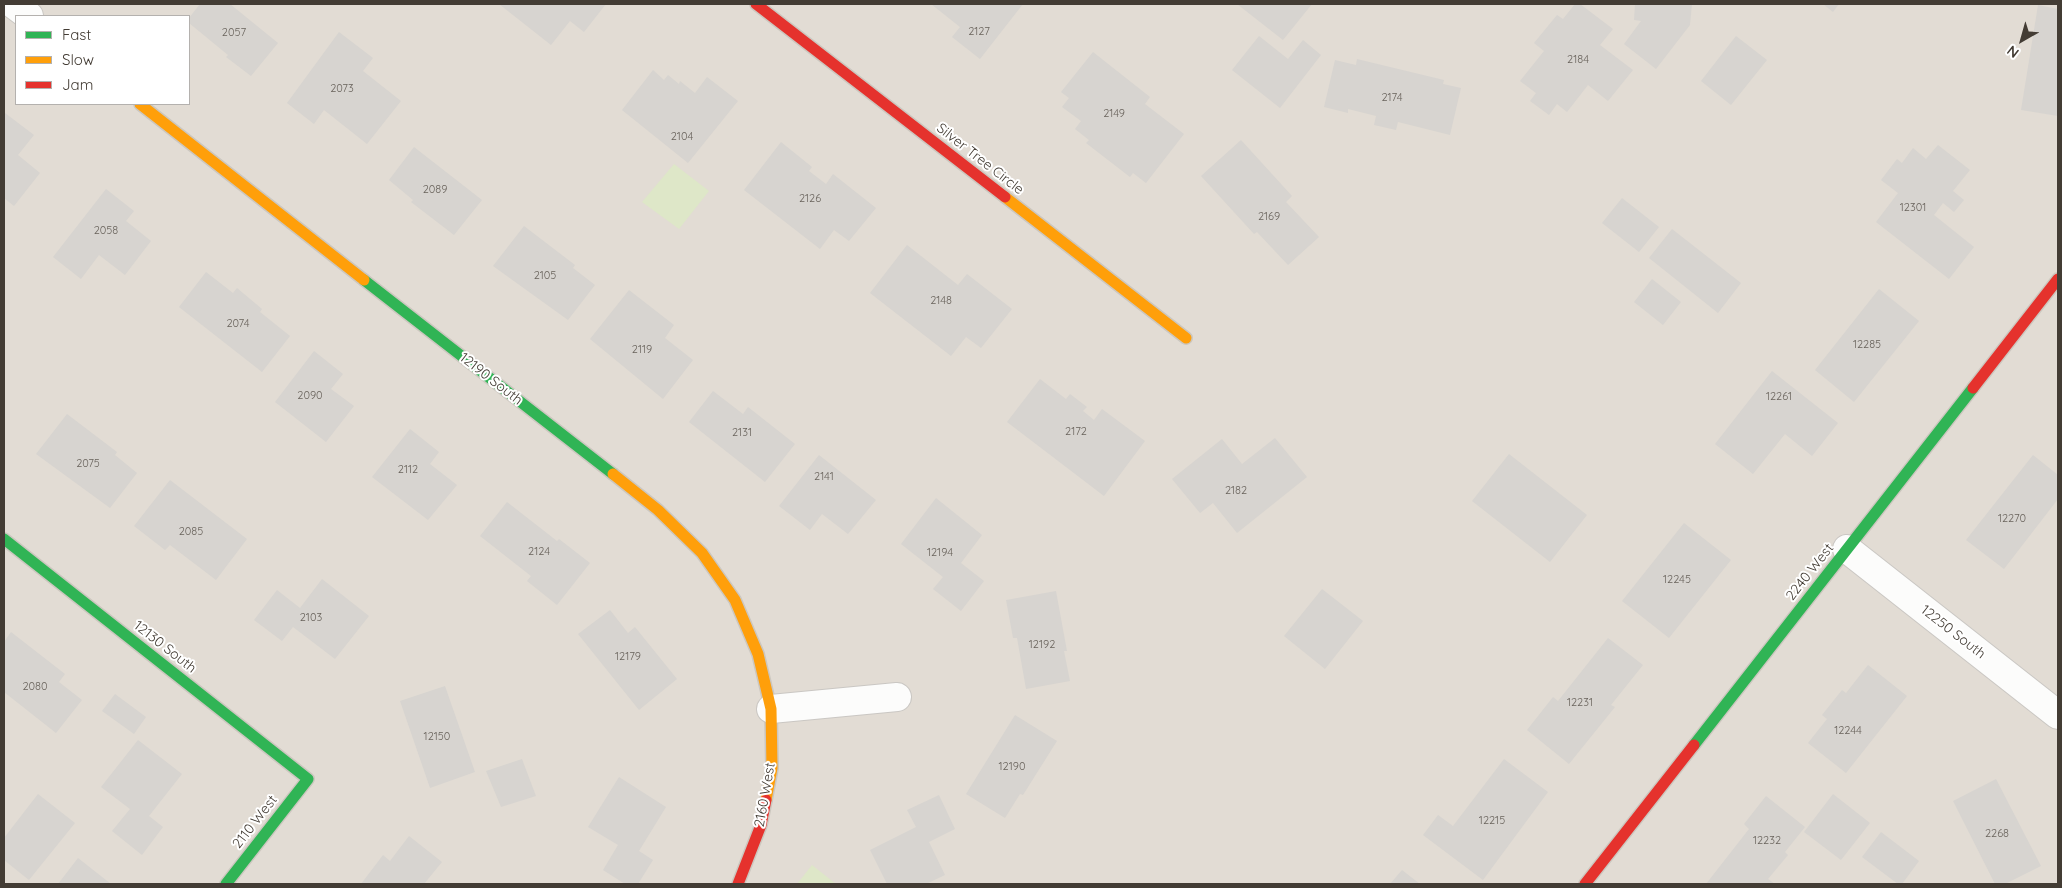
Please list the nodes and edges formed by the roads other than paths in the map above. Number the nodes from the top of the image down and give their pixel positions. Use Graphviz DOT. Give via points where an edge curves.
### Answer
graph roads {
  1 [pos="13,4"];
  2 [pos="756,4"];
  3 [pos="28,15"];
  4 [pos="141,105"];
  5 [pos="2058,279"];
  6 [pos="1186,338"];
  7 [pos="4,539"];
  8 [pos="1847,549"];
  9 [pos="897,697"];
  10 [pos="771,709"];
  11 [pos="2058,715"];
  12 [pos="308,779"];
  13 [pos="226,884"];
  14 [pos="738,884"];
  15 [pos="1585,884"];
  1 -- 3 [label="street"];
  2 -- 6 [label="street, Silver Tree Circle"];
  4 -- 10 [label="street, 12190 South" via="658,510 702,553 735,600 758,654"];
  5 -- 8 [label="street, 2240 West"];
  7 -- 12 [label="street, 12130 South"];
  8 -- 11 [label="street, 12250 South"];
  8 -- 15 [label="street, 2240 West"];
  9 -- 10 [label="street"];
  10 -- 14 [label="street, 2160 West" via="772,768 761,825"];
  12 -- 13 [label="street, 2110 West"];
}
